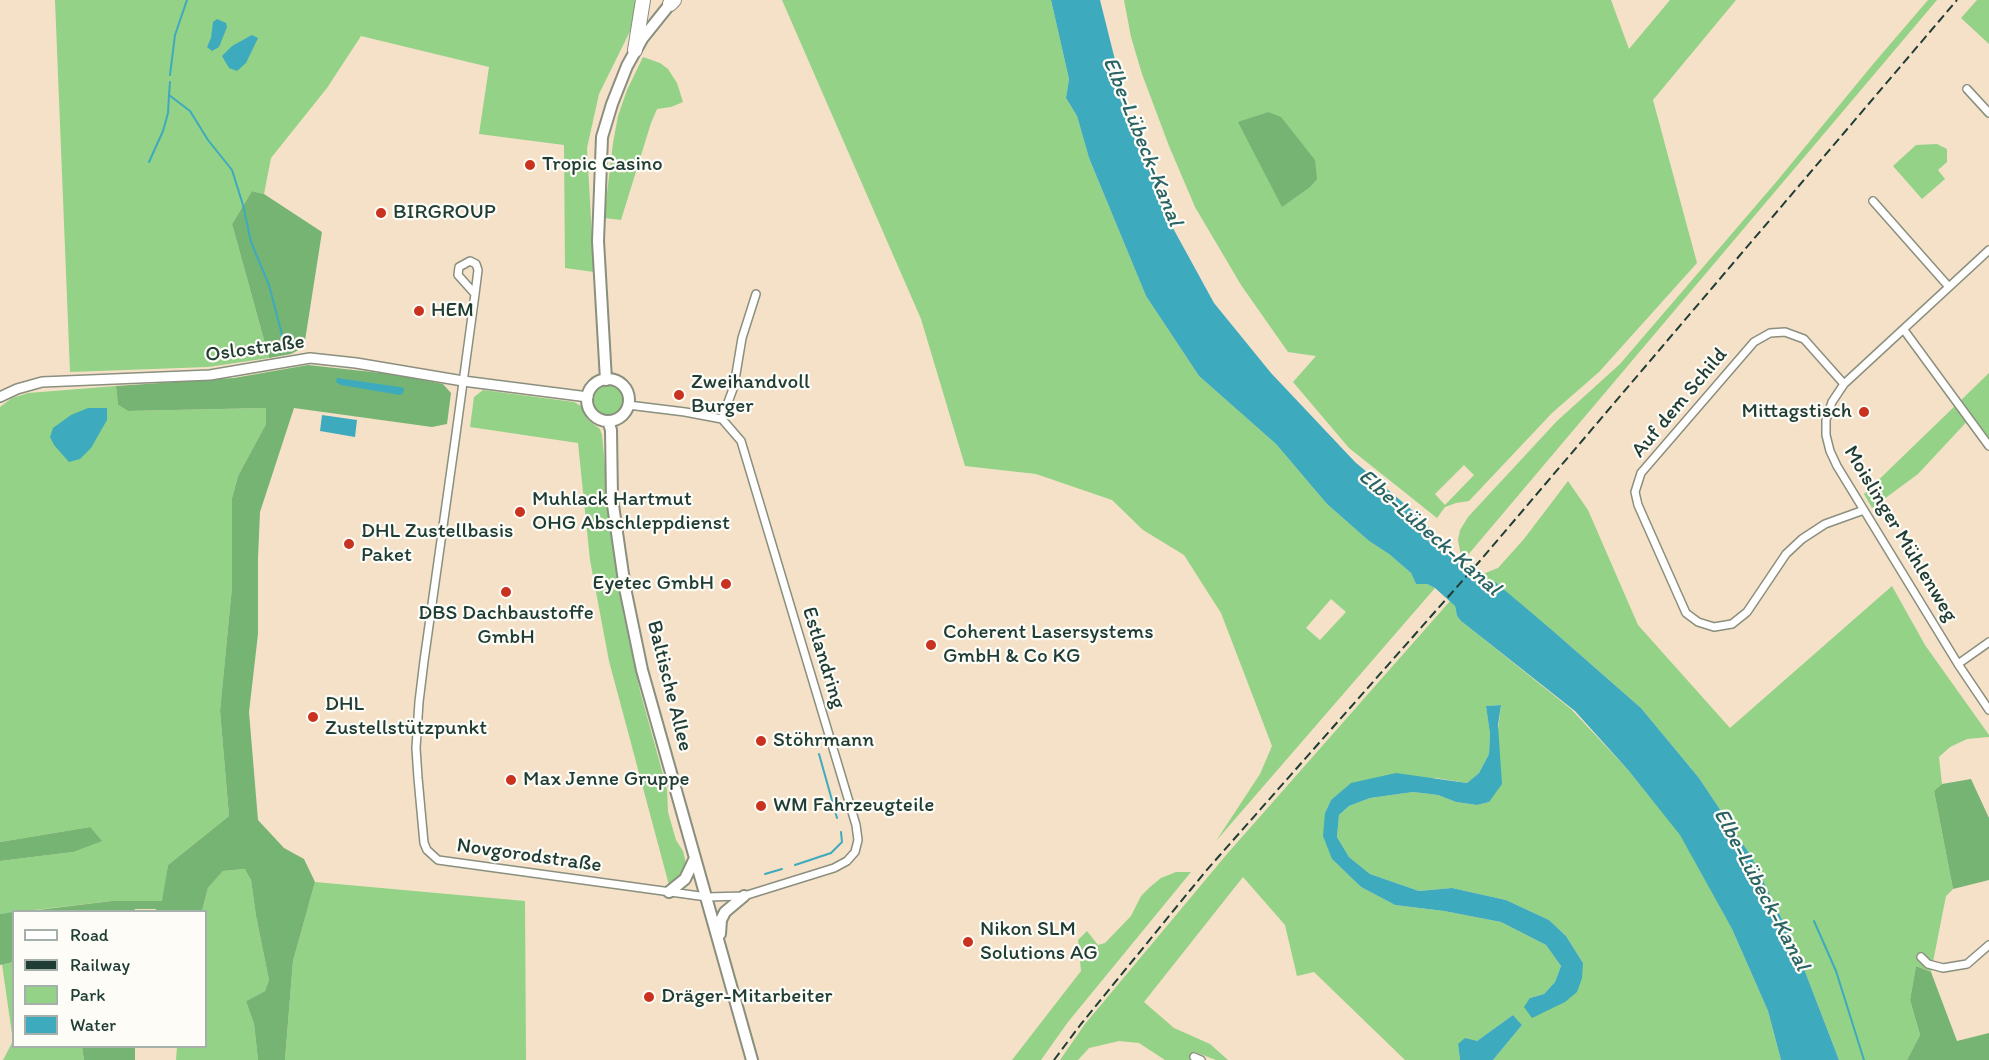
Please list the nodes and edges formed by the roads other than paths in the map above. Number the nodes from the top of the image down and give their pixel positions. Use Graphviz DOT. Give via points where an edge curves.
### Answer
graph roads {
  1 [pos="643,0"];
  2 [pos="671,1"];
  3 [pos="635,50"];
  4 [pos="1967,88"];
  5 [pos="1989,113"];
  6 [pos="1873,201"];
  7 [pos="1989,250"];
  8 [pos="1949,287"];
  9 [pos="475,294"];
  10 [pos="756,294"];
  11 [pos="1904,330"];
  12 [pos="606,380"];
  13 [pos="463,381"];
  14 [pos="1844,384"];
  15 [pos="0,397"];
  16 [pos="588,397"];
  17 [pos="628,405"];
  18 [pos="722,419"];
  19 [pos="608,421"];
  20 [pos="1989,446"];
  21 [pos="1864,510"];
  22 [pos="1989,642"];
  23 [pos="1958,664"];
  24 [pos="1989,710"];
  25 [pos="695,858"];
  26 [pos="669,892"];
  27 [pos="744,896"];
  28 [pos="706,897"];
  29 [pos="720,944"];
  30 [pos="1989,945"];
  31 [pos="1921,957"];
  32 [pos="752,1060"];
  1 -- 3 [label="highway"];
  2 -- 3 [label="main road"];
  3 -- 12 [label="main road" via="602,137 598,241"];
  4 -- 5 [label="street"];
  6 -- 8 [label="street"];
  7 -- 8 [label="street, Moislinger Mühlenweg"];
  8 -- 11 [label="street, Moislinger Mühlenweg"];
  9 -- 13 [label="street, Novgorodstraße"];
  10 -- 18 [label="street"];
  11 -- 14 [label="street, Moislinger Mühlenweg"];
  11 -- 20 [label="street"];
  12 -- 16 [label="main road" via="594,384"];
  12 -- 17 [label="main road" via="622,385"];
  13 -- 15 [label="street, Oslostraße" via="310,358 210,375 42,382"];
  13 -- 16 [label="street, Oslostraße"];
  13 -- 26 [label="street, Novgorodstraße" via="419,702 416,748 424,843 438,860"];
  14 -- 21 [label="street, Moislinger Mühlenweg" via="1832,402 1826,435 1836,463"];
  14 -- 21 [label="street, Auf dem Schild" via="1804,339 1785,332 1770,333 1754,342 1641,473 1635,492 1686,613 1713,627 1732,624 1747,612 1786,554 1802,539 1825,524"];
  16 -- 19 [label="main road" via="594,415"];
  17 -- 18 [label="street"];
  17 -- 19 [label="main road" via="620,417"];
  18 -- 27 [label="street, Estlandring" via="741,441 858,840 855,852 834,868"];
  19 -- 25 [label="main road, Baltische Allee" via="612,498 642,670"];
  21 -- 23 [label="street, Moislinger Mühlenweg"];
  22 -- 23 [label="street"];
  23 -- 24 [label="street, Moislinger Mühlenweg"];
  25 -- 26 [label="main road" via="685,879"];
  25 -- 28 [label="main road, Baltische Allee"];
  26 -- 28 [label="street, Novgorodstraße"];
  27 -- 28 [label="street, Estlandring"];
  27 -- 29 [label="main road" via="730,906 721,920"];
  28 -- 29 [label="main road, Baltische Allee"];
  29 -- 32 [label="main road, Baltische Allee"];
  30 -- 31 [label="street" via="1973,961 1959,966 1936,967"];
}
